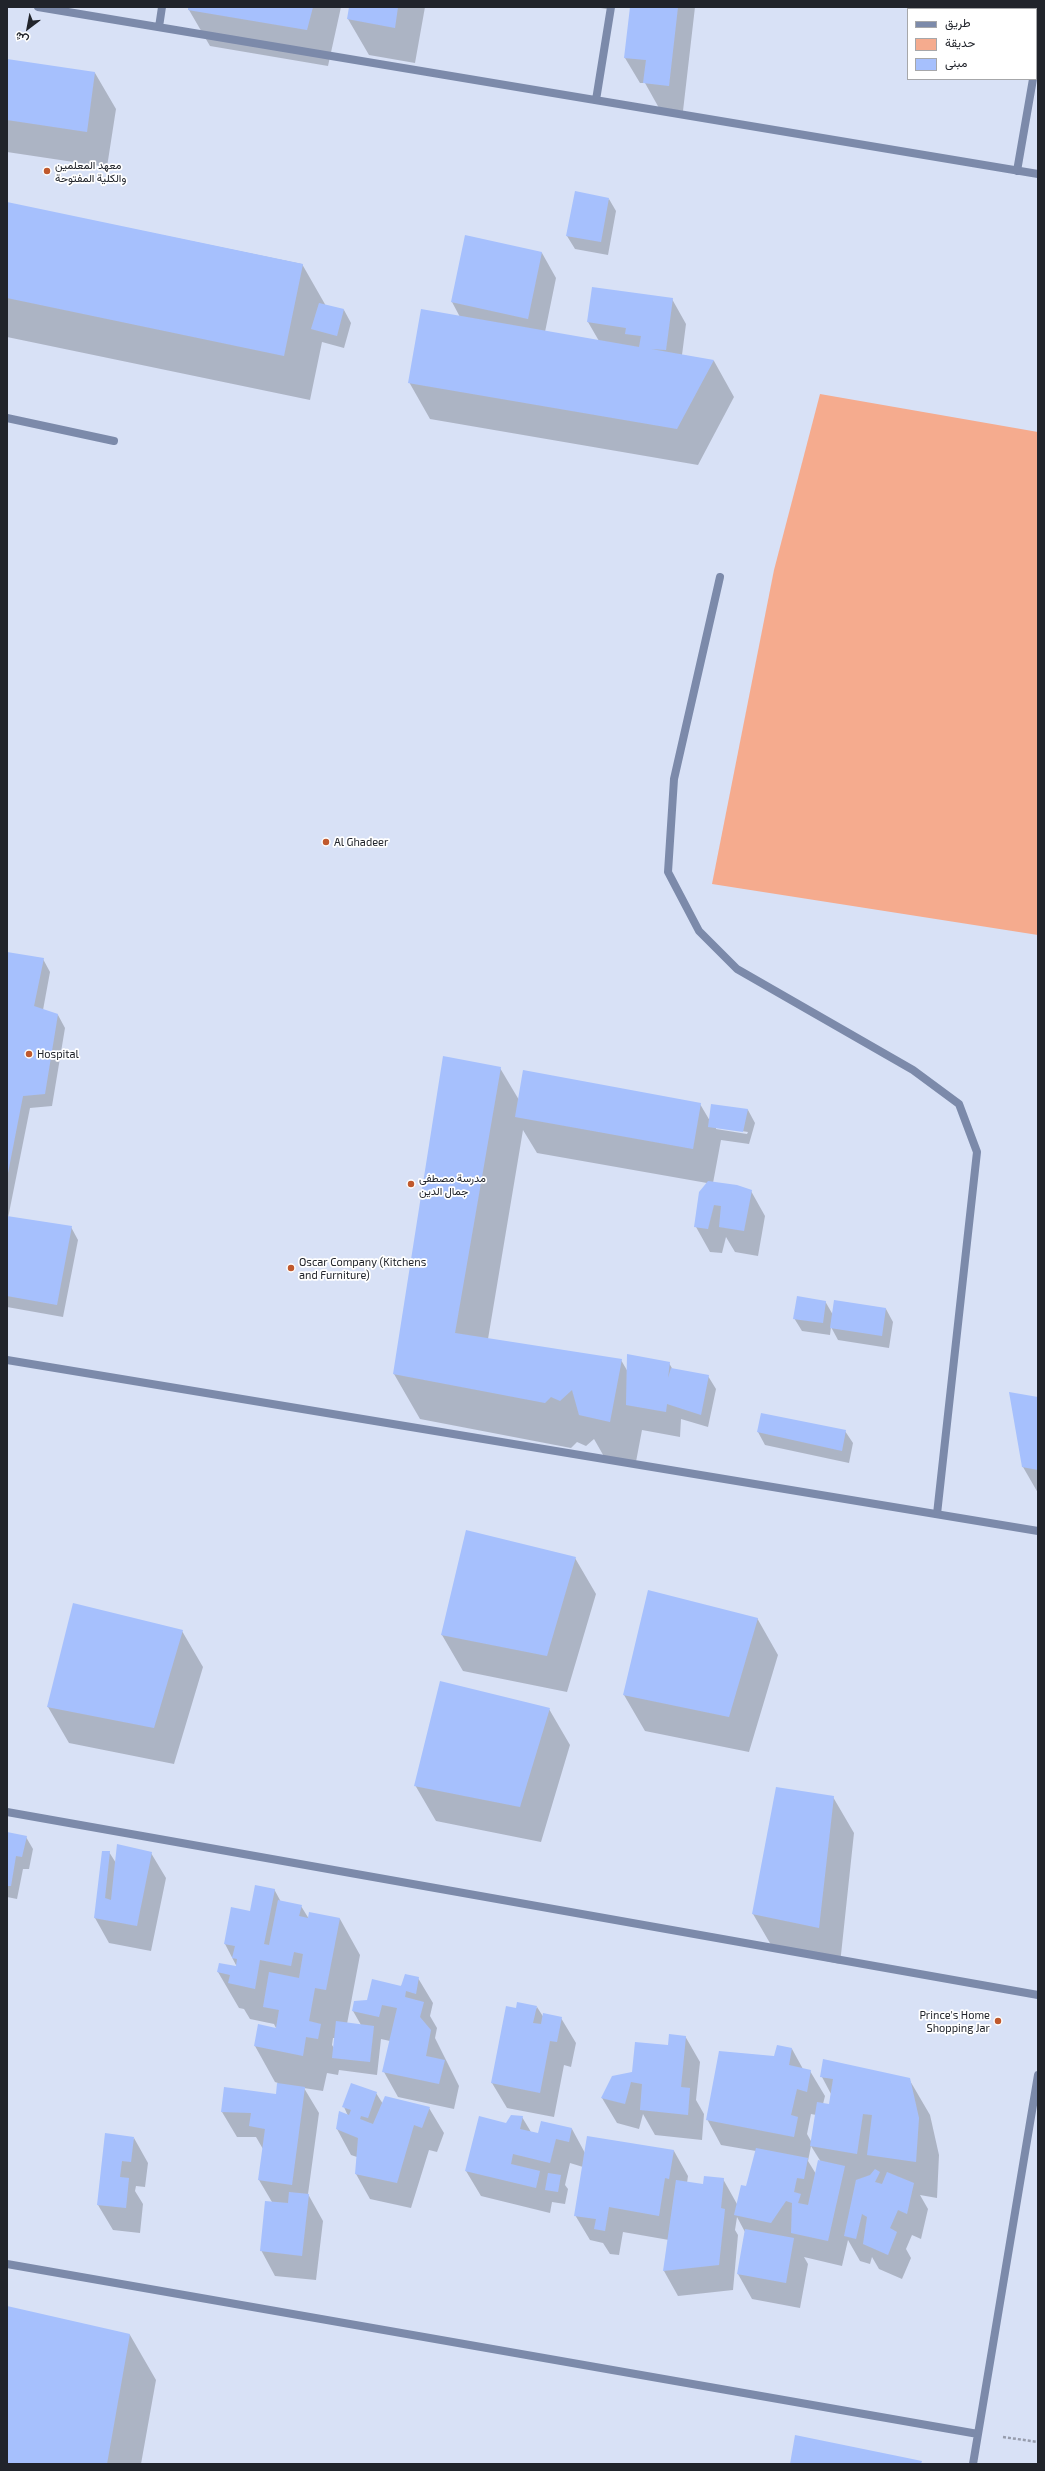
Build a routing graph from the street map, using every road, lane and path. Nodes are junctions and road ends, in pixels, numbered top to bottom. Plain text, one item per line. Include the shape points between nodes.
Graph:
1 (38, 7) edge
2 (162, 7) edge
3 (611, 7) edge
4 (159, 27) junction
5 (1033, 80) edge
6 (596, 100) junction
7 (1017, 171) junction
8 (1038, 174) edge
9 (7, 418) edge
10 (114, 441) dead end
11 (720, 577) dead end
12 (7, 1360) edge
13 (937, 1514) junction
14 (1038, 1531) edge
15 (7, 1812) edge
16 (1038, 1996) edge
17 (1038, 2075) edge
18 (7, 2264) edge
19 (978, 2434) junction
20 (1038, 2442) edge
21 (973, 2464) edge

1 - 4 street
2 - 4 street
3 - 6 street
4 - 6 street
5 - 7 street
6 - 7 street
7 - 8 street
9 - 10 street
11 - 13 street via 674,779 668,872 698,931 738,969 913,1070 959,1104 977,1152
12 - 13 street
13 - 14 street
15 - 16 street
17 - 19 street
18 - 19 street
19 - 20 path
19 - 21 street

